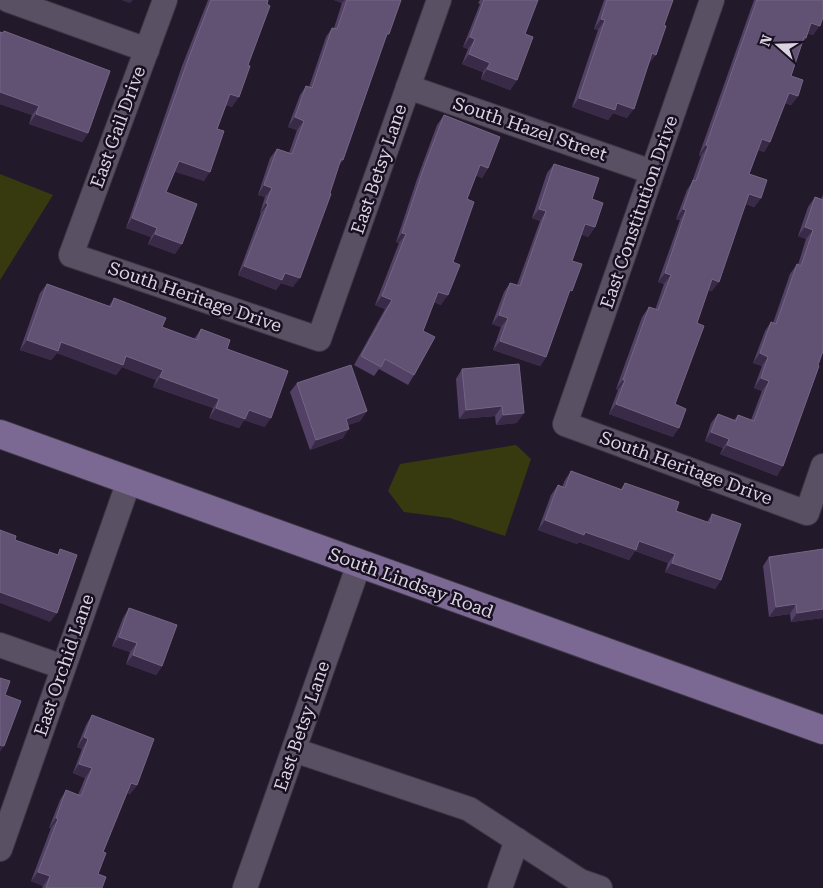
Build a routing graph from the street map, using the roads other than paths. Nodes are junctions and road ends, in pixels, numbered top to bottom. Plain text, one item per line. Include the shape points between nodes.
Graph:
1 (8, 0) edge
2 (165, 0) edge
3 (438, 0) edge
4 (712, 0) edge
5 (147, 50) junction
6 (408, 88) junction
7 (652, 172) junction
8 (71, 254) joint
9 (319, 339) joint
10 (565, 424) joint
11 (0, 434) edge
12 (823, 466) edge
13 (129, 481) junction
14 (359, 564) junction
15 (0, 645) edge
16 (63, 667) junction
17 (823, 730) edge
18 (294, 750) junction
19 (517, 840) junction
20 (0, 850) edge
21 (245, 888) edge
22 (500, 888) edge
23 (600, 888) edge

1 - 5 street
2 - 5 street, East Gail Drive
3 - 6 street, East Betsy Lane
4 - 7 street, East Constitution Drive
5 - 8 street, East Gail Drive
6 - 7 street, South Hazel Street
6 - 9 street, East Betsy Lane
7 - 10 street, East Constitution Drive
8 - 9 street, South Heritage Drive
10 - 12 street, South Heritage Drive via 806,512
11 - 13 main road, South Lindsay Road
13 - 14 main road, South Lindsay Road
13 - 16 street, East Orchid Lane
14 - 17 main road, South Lindsay Road
14 - 18 street, East Betsy Lane
15 - 16 street
16 - 20 street, East Orchid Lane
18 - 19 street via 469,809
18 - 21 street, East Betsy Lane
19 - 22 street
19 - 23 street via 580,881

